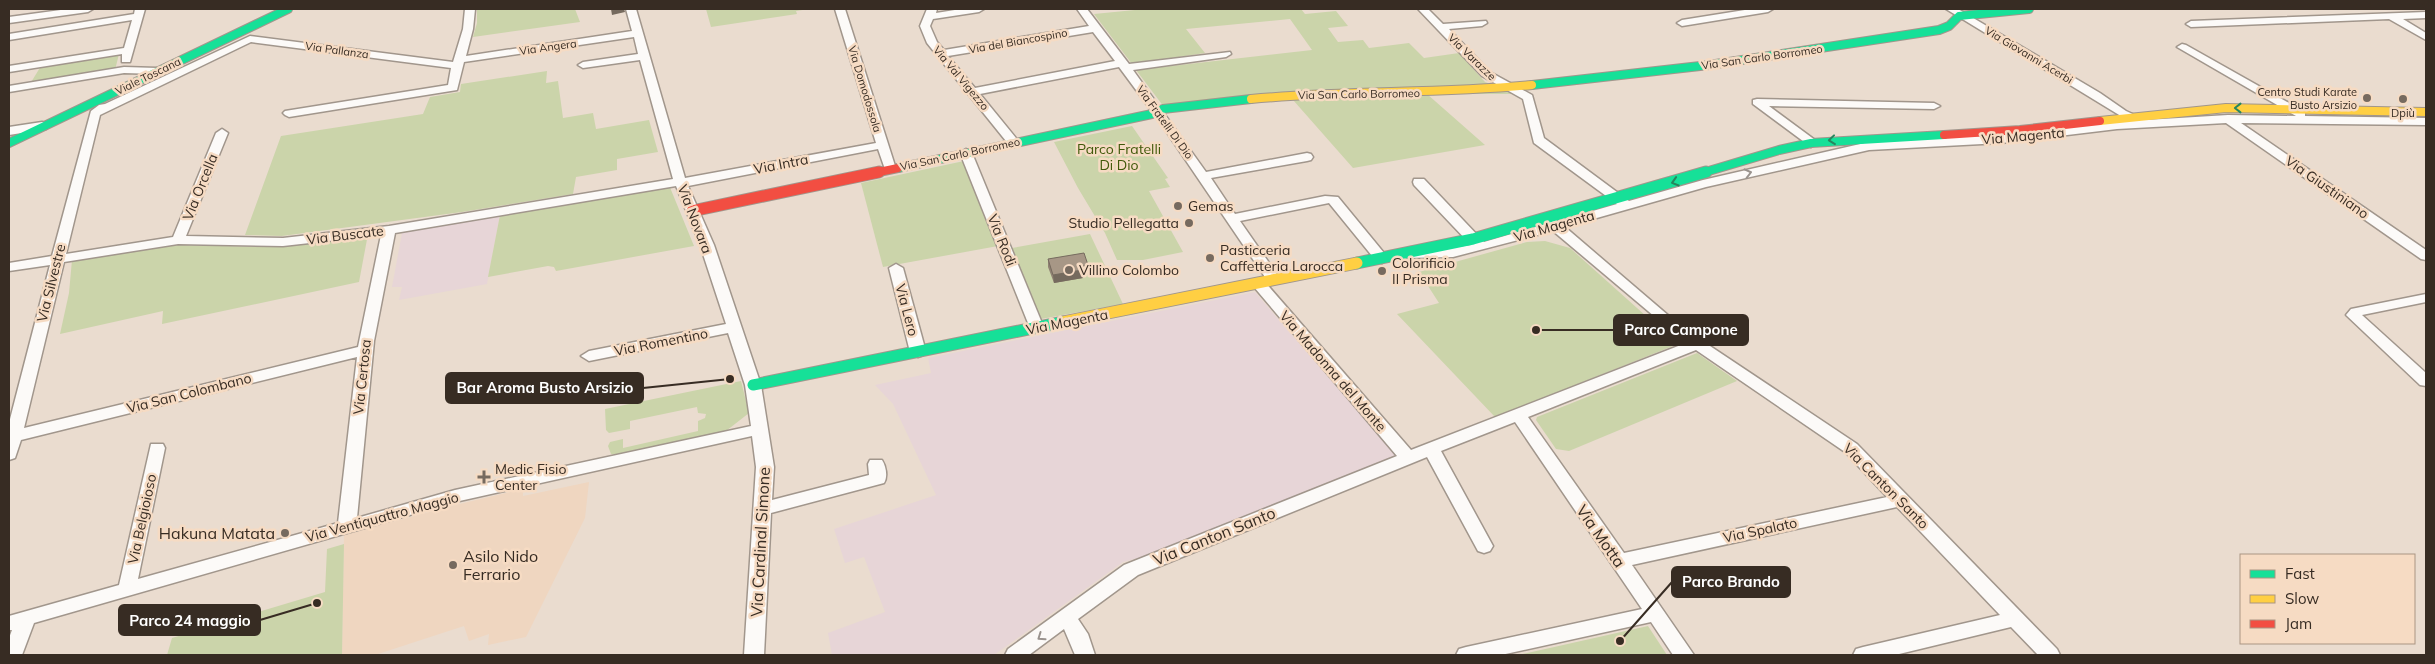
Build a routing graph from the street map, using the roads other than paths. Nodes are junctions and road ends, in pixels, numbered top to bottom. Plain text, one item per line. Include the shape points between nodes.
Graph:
1 (88, 9) edge
2 (288, 9) edge
3 (470, 9) edge
4 (631, 9) edge
5 (840, 9) edge
6 (979, 9) edge
7 (1082, 9) edge
8 (1423, 9) edge
9 (1768, 9) edge
10 (1951, 9) edge
11 (2029, 9) edge
12 (2377, 9) edge
13 (139, 12) edge
14 (929, 13) edge
15 (1962, 15) junction
16 (2426, 15) edge
17 (2391, 17) junction
18 (9, 20) edge
19 (1682, 22) dead end
20 (1482, 23) dead end
21 (2191, 24) dead end
22 (1441, 27) junction
23 (1096, 28) junction
24 (639, 33) junction
25 (9, 37) edge
26 (2426, 37) edge
27 (2182, 47) dead end
28 (129, 50) junction
29 (941, 54) junction
30 (1226, 54) dead end
31 (645, 56) junction
32 (457, 62) junction
33 (583, 66) dead end
34 (1124, 66) junction
35 (9, 69) edge
36 (124, 70) junction
37 (157, 72) junction
38 (135, 82) junction
39 (1510, 87) junction
40 (9, 89) edge
41 (974, 92) junction
42 (2096, 95) junction
43 (101, 98) junction
44 (1934, 106) dead end
45 (81, 108) junction
46 (2292, 109) junction
47 (1158, 112) junction
48 (2426, 112) edge
49 (95, 113) junction
50 (289, 113) dead end
51 (2131, 118) junction
52 (2228, 119) junction
53 (2307, 119) junction
54 (2426, 120) edge
55 (2151, 121) junction
56 (42, 126) junction
57 (9, 131) edge
58 (222, 133) dead end
59 (1873, 141) junction
60 (9, 143) edge
61 (1014, 143) junction
62 (1811, 143) junction
63 (882, 145) junction
64 (966, 153) junction
65 (1307, 157) dead end
66 (890, 169) junction
67 (1204, 176) junction
68 (680, 182) junction
69 (1419, 182) dead end
70 (1623, 202) junction
71 (692, 211) junction
72 (1233, 218) junction
73 (1552, 222) junction
74 (389, 230) junction
75 (178, 240) junction
76 (1477, 243) junction
77 (1403, 255) joint
78 (2426, 256) edge
79 (1382, 259) junction
80 (57, 260) junction
81 (9, 268) edge
82 (896, 268) dead end
83 (1274, 280) junction
84 (1259, 284) junction
85 (2426, 298) edge
86 (734, 328) junction
87 (1037, 328) junction
88 (1698, 344) junction
89 (365, 350) junction
90 (918, 352) junction
91 (589, 356) dead end
92 (2426, 381) edge
93 (753, 385) junction
94 (1519, 416) junction
95 (760, 429) junction
96 (10, 445) edge
97 (157, 448) dead end
98 (1431, 449) junction
99 (1408, 458) junction
100 (876, 464) dead end
101 (1900, 500) junction
102 (763, 509) junction
103 (348, 526) junction
104 (1484, 546) dead end
105 (1619, 561) junction
106 (127, 589) junction
107 (1655, 614) junction
108 (1068, 618) junction
109 (2015, 619) junction
110 (17, 620) edge
111 (12, 655) edge
112 (754, 655) edge
113 (1015, 655) edge
114 (1085, 655) edge
115 (1466, 655) edge
116 (1684, 655) edge
117 (1862, 655) edge
118 (2050, 655) edge

1 - 18 street
2 - 37 street, Viale Toscana
3 - 32 street via 470,27
4 - 24 street, Via Novara
5 - 63 street, Via Domodossola
6 - 14 street
7 - 23 street, Via Fratelli Di Dio
8 - 22 street, Via Varazze
9 - 19 street
10 - 15 street, Via Giovanni Acerbi
11 - 15 street, Via San Carlo Borromeo
12 - 17 street
13 - 25 street
13 - 28 street
14 - 29 street, Via Val Vigezzo via 926,32
15 - 39 street, Via San Carlo Borromeo via 1948,27 1935,31 1709,65
15 - 42 street, Via Giovanni Acerbi
16 - 17 street
17 - 21 street
17 - 26 street
20 - 22 street, Via Varazze
22 - 39 street, Via Varazze via 1486,74
23 - 29 street, Via del Biancospino
23 - 34 street, Via Fratelli Di Dio
24 - 31 street, Via Novara
24 - 32 street, Via Angera
27 - 46 street
28 - 35 street
28 - 36 street
29 - 41 street, Via Val Vigezzo
30 - 34 street, Via Fratelli Di Dio
31 - 33 street
31 - 68 street, Via Novara
32 - 49 street, Via Pallanza via 443,65 250,39
32 - 50 street via 453,88
34 - 41 street
34 - 47 street, Via Fratelli Di Dio
36 - 37 street
36 - 38 street via 120,76
36 - 40 street
37 - 38 street, Viale Toscana
38 - 43 street, Viale Toscana
39 - 47 street, Via San Carlo Borromeo via 1434,93 1278,96
39 - 70 street, Via Varazze via 1529,99 1538,140
41 - 61 street, Via Val Vigezzo
42 - 51 street
42 - 55 street
43 - 45 street, Viale Toscana
43 - 49 street, Via Silvestre via 106,103
44 - 62 street via 1757,102
45 - 49 street
45 - 56 street, Viale Toscana
46 - 48 street, Via Magenta
46 - 53 street
46 -> 55 street, Via Magenta via 2226,108
47 - 61 street, Via San Carlo Borromeo
47 - 67 street, Via Fratelli Di Dio
49 - 80 street, Via Silvestre
51 - 55 street
51 - 59 street, Via Magenta
52 - 53 street, Via Magenta
52 - 55 street, Via Magenta
52 - 78 street, Via Giustiniano
53 - 54 street, Via Magenta
55 - 59 street, Via Magenta via 2019,138
56 - 57 street
56 - 60 street, Viale Toscana
58 - 75 street, Via Orcella
59 -> 62 street, Via Magenta
70 -> 59 street, Via Magenta
61 - 64 street, Via San Carlo Borromeo
62 -> 70 street, Via Magenta via 1780,150
63 - 66 street, Via Domodossola
63 - 68 street, Via Intra
64 - 66 street, Via San Carlo Borromeo
64 - 87 street, Via Rodi
65 - 67 street
66 - 71 street, Via San Carlo Borromeo
67 - 72 street, Via Fratelli Di Dio
68 - 71 street, Via Novara
68 - 74 street, Via Buscate
69 - 76 street
70 - 73 street, Via Magenta
71 - 86 street, Via Novara
72 - 79 street via 1329,200
72 - 83 street, Via Fratelli Di Dio
73 - 76 street, Via Magenta
73 - 88 street, Via Canton Santo via 1662,318
74 - 75 street, Via Buscate via 283,242
74 - 89 street, Via Certosa
75 - 80 street, Via Buscate
76 - 77 street, Via Magenta via 1454,252
77 - 79 street, Via Magenta
79 - 83 street, Via Magenta
80 - 81 street, Via Buscate
80 - 96 street, Via Silvestre
82 - 90 street, Via Lero
83 - 84 street, Via Magenta
84 - 87 street, Via Magenta
84 - 99 street, Via Madonna del Monte
85 - 92 street via 2353,315
86 - 91 street, Via Romentino
86 - 93 street, Via Novara
87 - 90 street, Via Magenta
88 - 94 street, Via Canton Santo
88 - 101 street, Via Canton Santo via 1843,442
89 - 96 street, Via San Colombano
89 - 103 street, Via Certosa
90 - 93 street, Via Magenta
93 - 95 street, Via Novara
94 - 98 street, Via Canton Santo
94 - 105 street, Via Motta
95 - 102 street, Via Cardinal Simone via 765,467
95 - 103 street, Via Ventiquattro Maggio via 456,496
97 - 106 street, Via Belgioioso
98 - 99 street, Via Canton Santo
98 - 104 street
99 - 108 street, Via Canton Santo via 1131,570
100 - 102 street via 878,479
101 - 105 street, Via Spalato
101 - 109 street, Via Canton Santo
102 - 112 street, Via Cardinal Simone
103 - 106 street, Via Ventiquattro Maggio
105 - 107 street, Via Motta
106 - 110 street, Via Ventiquattro Maggio
107 - 115 street
107 - 116 street, Via Motta
108 -> 113 street, Via Canton Santo
108 - 114 street
109 - 117 street
109 - 118 street, Via Canton Santo
110 - 111 street

